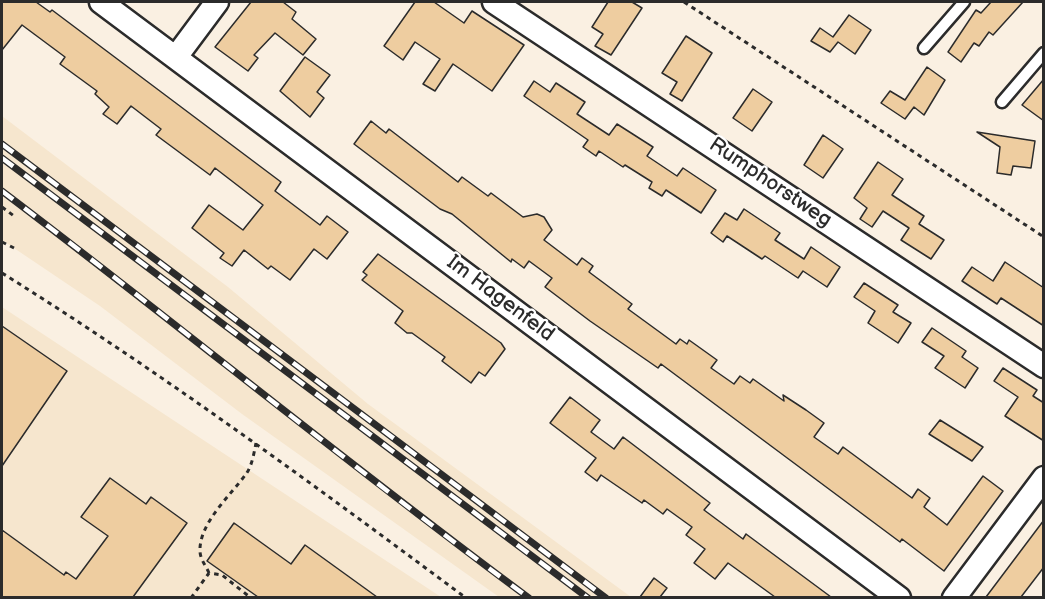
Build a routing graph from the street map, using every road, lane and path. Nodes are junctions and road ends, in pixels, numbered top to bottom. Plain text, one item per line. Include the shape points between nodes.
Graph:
1 (101, 2) edge
2 (217, 2) edge
3 (494, 2) edge
4 (684, 2) edge
5 (964, 2) edge
6 (924, 48) dead end
7 (1044, 53) edge
8 (176, 57) junction
9 (1002, 102) dead end
10 (2, 207) edge
11 (14, 216) dead end
12 (1044, 237) edge
13 (2, 242) edge
14 (14, 248) dead end
15 (2, 273) edge
16 (1044, 366) edge
17 (256, 443) junction
18 (1041, 485) edge
19 (209, 573) junction
20 (191, 597) edge
21 (251, 597) edge
22 (466, 597) edge
23 (899, 597) edge
24 (954, 597) edge

1 - 8 street, Im Hagenfeld
2 - 8 street
3 - 16 street, Rumphorstweg
4 - 12 path
5 - 6 lane
7 - 9 lane
8 - 23 street, Im Hagenfeld
10 - 11 path
13 - 14 path
15 - 17 path
17 - 19 path via 247,473 203,536 201,558
17 - 22 path
18 - 24 street
19 - 20 path
19 - 21 path via 222,575

